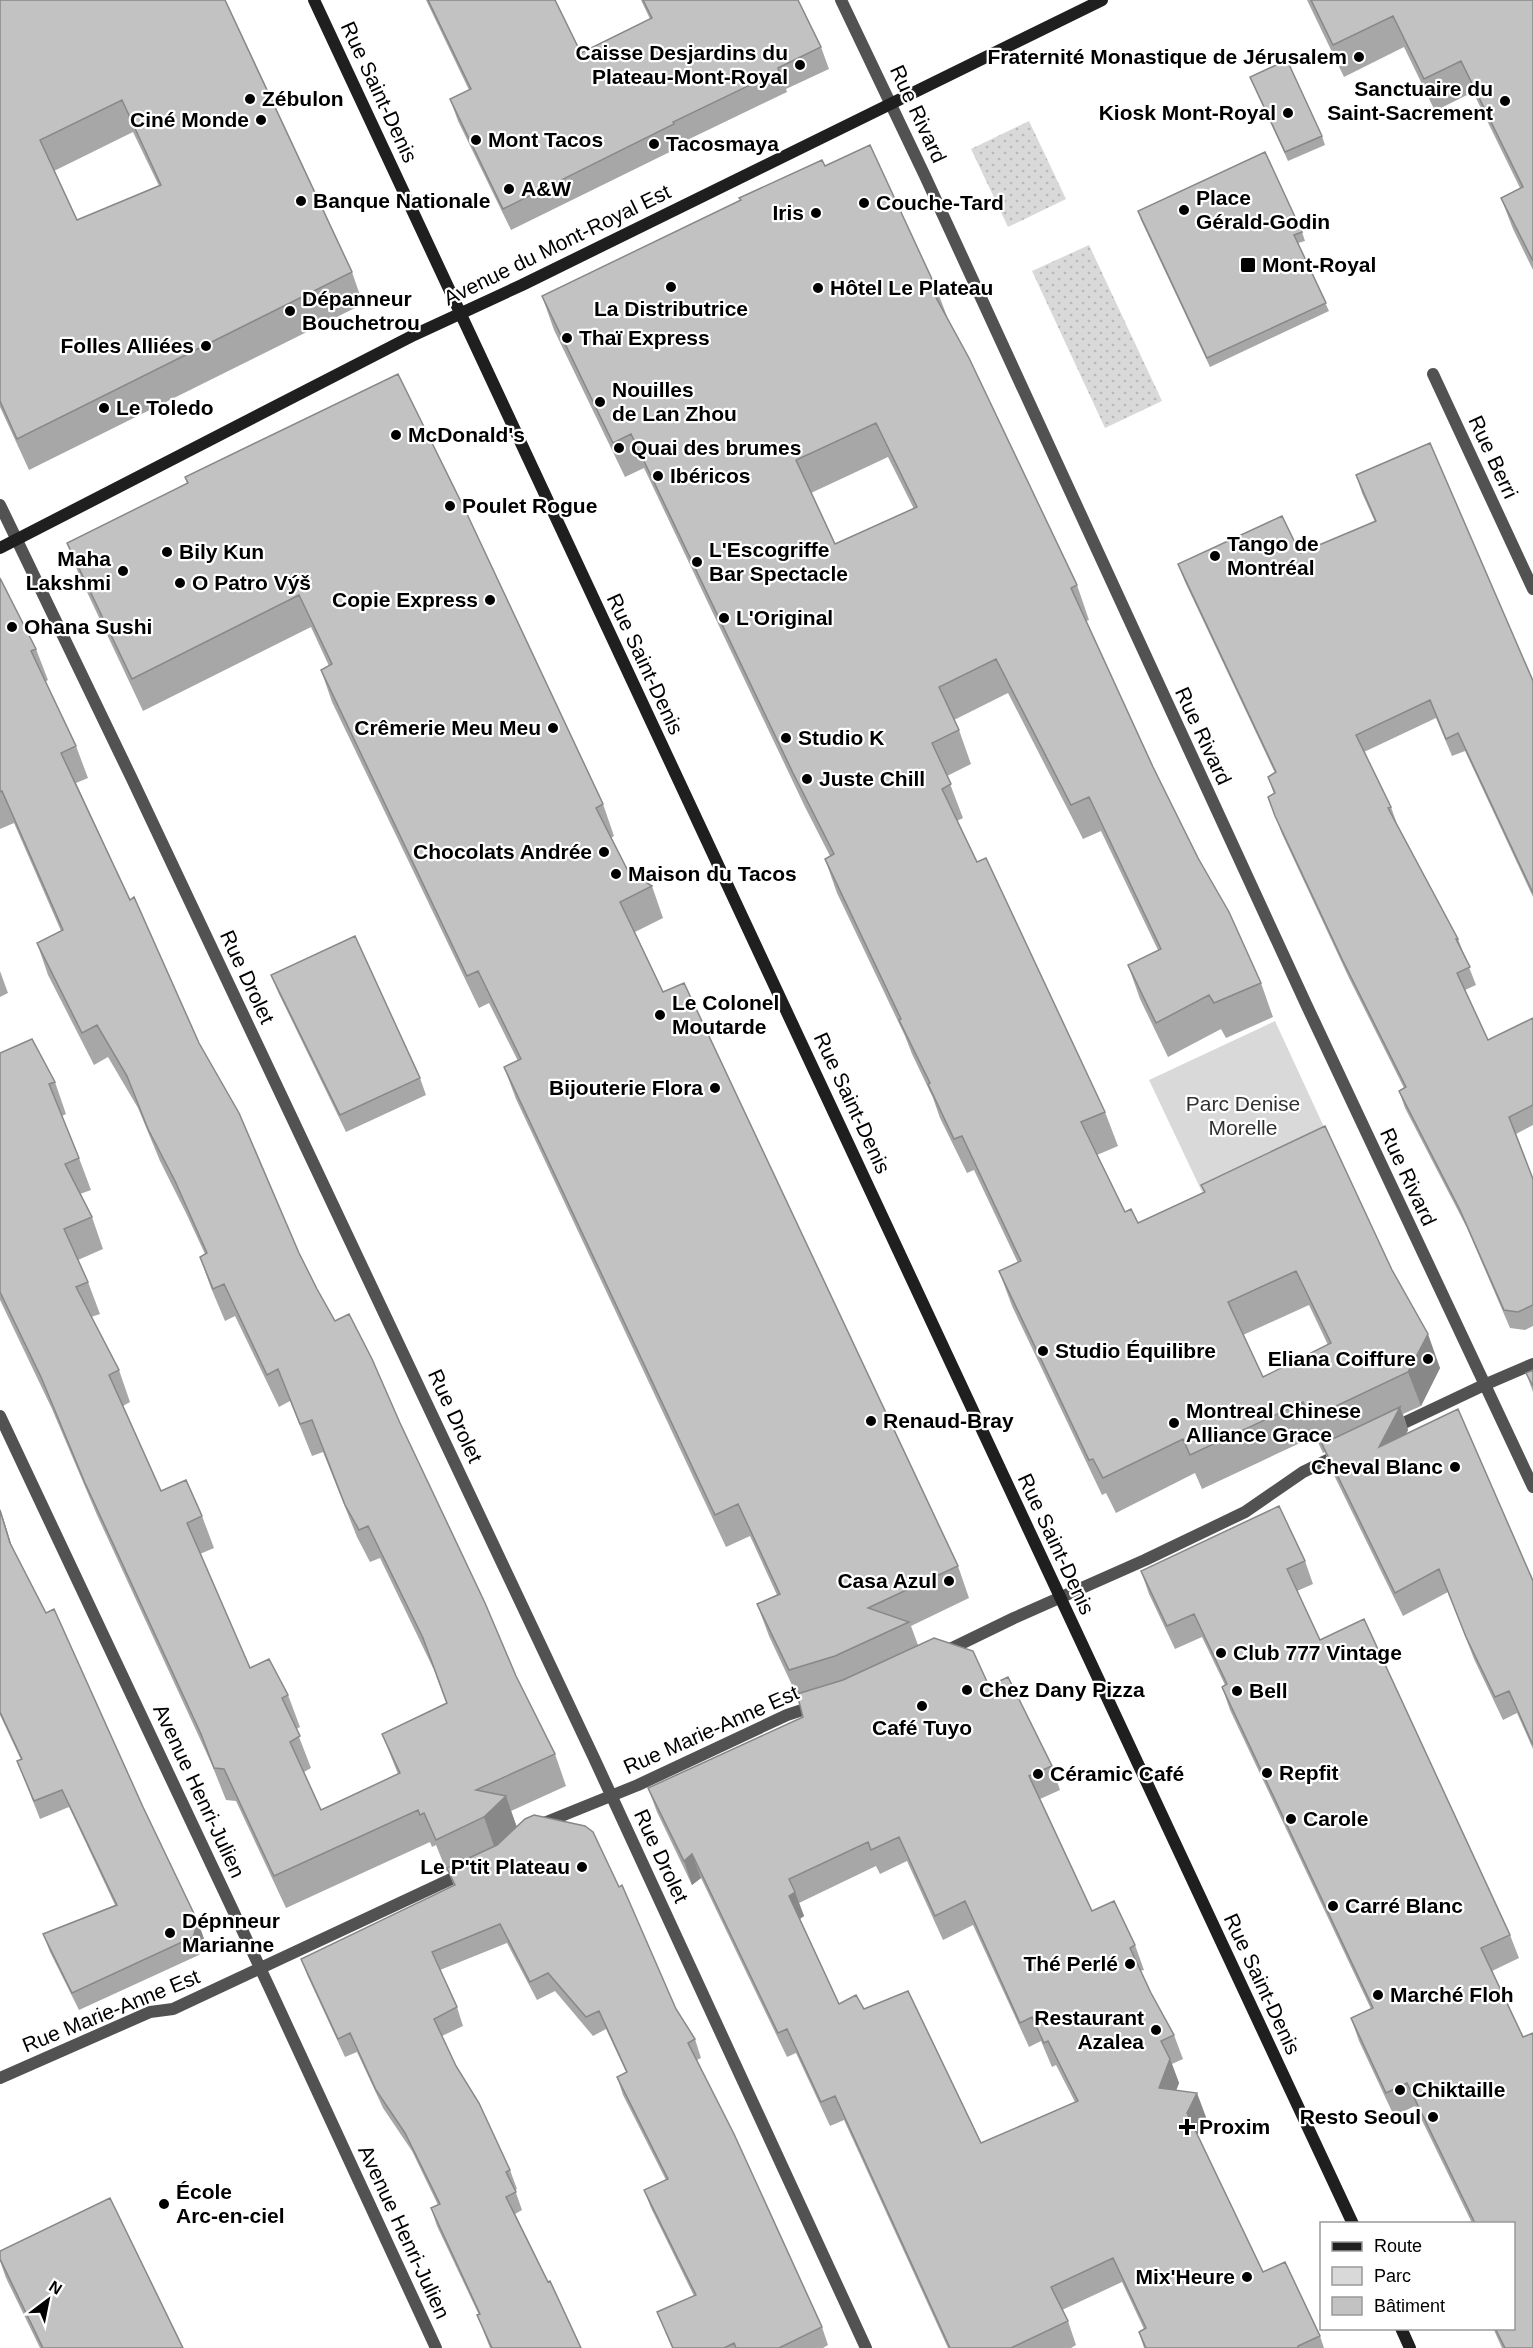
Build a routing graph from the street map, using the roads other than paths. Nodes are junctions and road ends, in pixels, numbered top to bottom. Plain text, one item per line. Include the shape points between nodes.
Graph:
1 (314, 0) edge
2 (841, 0) edge
3 (1102, 0) edge
4 (891, 104) junction
5 (460, 315) junction
6 (1433, 374) dead end
7 (0, 505) edge
8 (17, 539) junction
9 (0, 548) edge
10 (1533, 590) edge
11 (1533, 1364) edge
12 (1484, 1385) junction
13 (0, 1416) edge
14 (1375, 1437) edge
15 (1354, 1447) edge
16 (1533, 1487) edge
17 (1060, 1598) junction
18 (931, 1659) edge
19 (830, 1702) edge
20 (611, 1795) junction
21 (527, 1830) edge
22 (479, 1866) edge
23 (260, 1968) junction
24 (0, 2078) edge
25 (1353, 2222) edge
26 (1402, 2330) edge
27 (436, 2348) edge
28 (866, 2348) edge
29 (1410, 2348) edge

1 - 5 main road, Rue Saint-Denis
2 - 4 street, Rue Rivard
3 - 4 main road, Avenue du Mont-Royal Est
4 - 5 main road, Avenue du Mont-Royal Est
4 - 12 street, Rue Rivard
5 - 8 main road, Avenue du Mont-Royal Est
5 - 17 main road, Rue Saint-Denis
6 - 10 street, Rue Berri
7 - 8 street, Rue Drolet
8 - 9 main road, Avenue du Mont-Royal Est
8 - 20 street, Rue Drolet
11 - 12 street
12 - 14 street
12 - 16 street, Rue Rivard
13 - 23 street, Avenue Henri-Julien
15 - 17 street via 1303,1472 1245,1512
17 - 18 street
17 - 25 main road, Rue Saint-Denis
19 - 20 street, Rue Marie-Anne Est via 787,1715
20 - 21 street, Rue Marie-Anne Est
20 - 28 street, Rue Drolet
22 - 23 street, Rue Marie-Anne Est
23 - 24 street, Rue Marie-Anne Est via 173,2009 150,2012
23 - 27 street, Avenue Henri-Julien
26 - 29 main road

